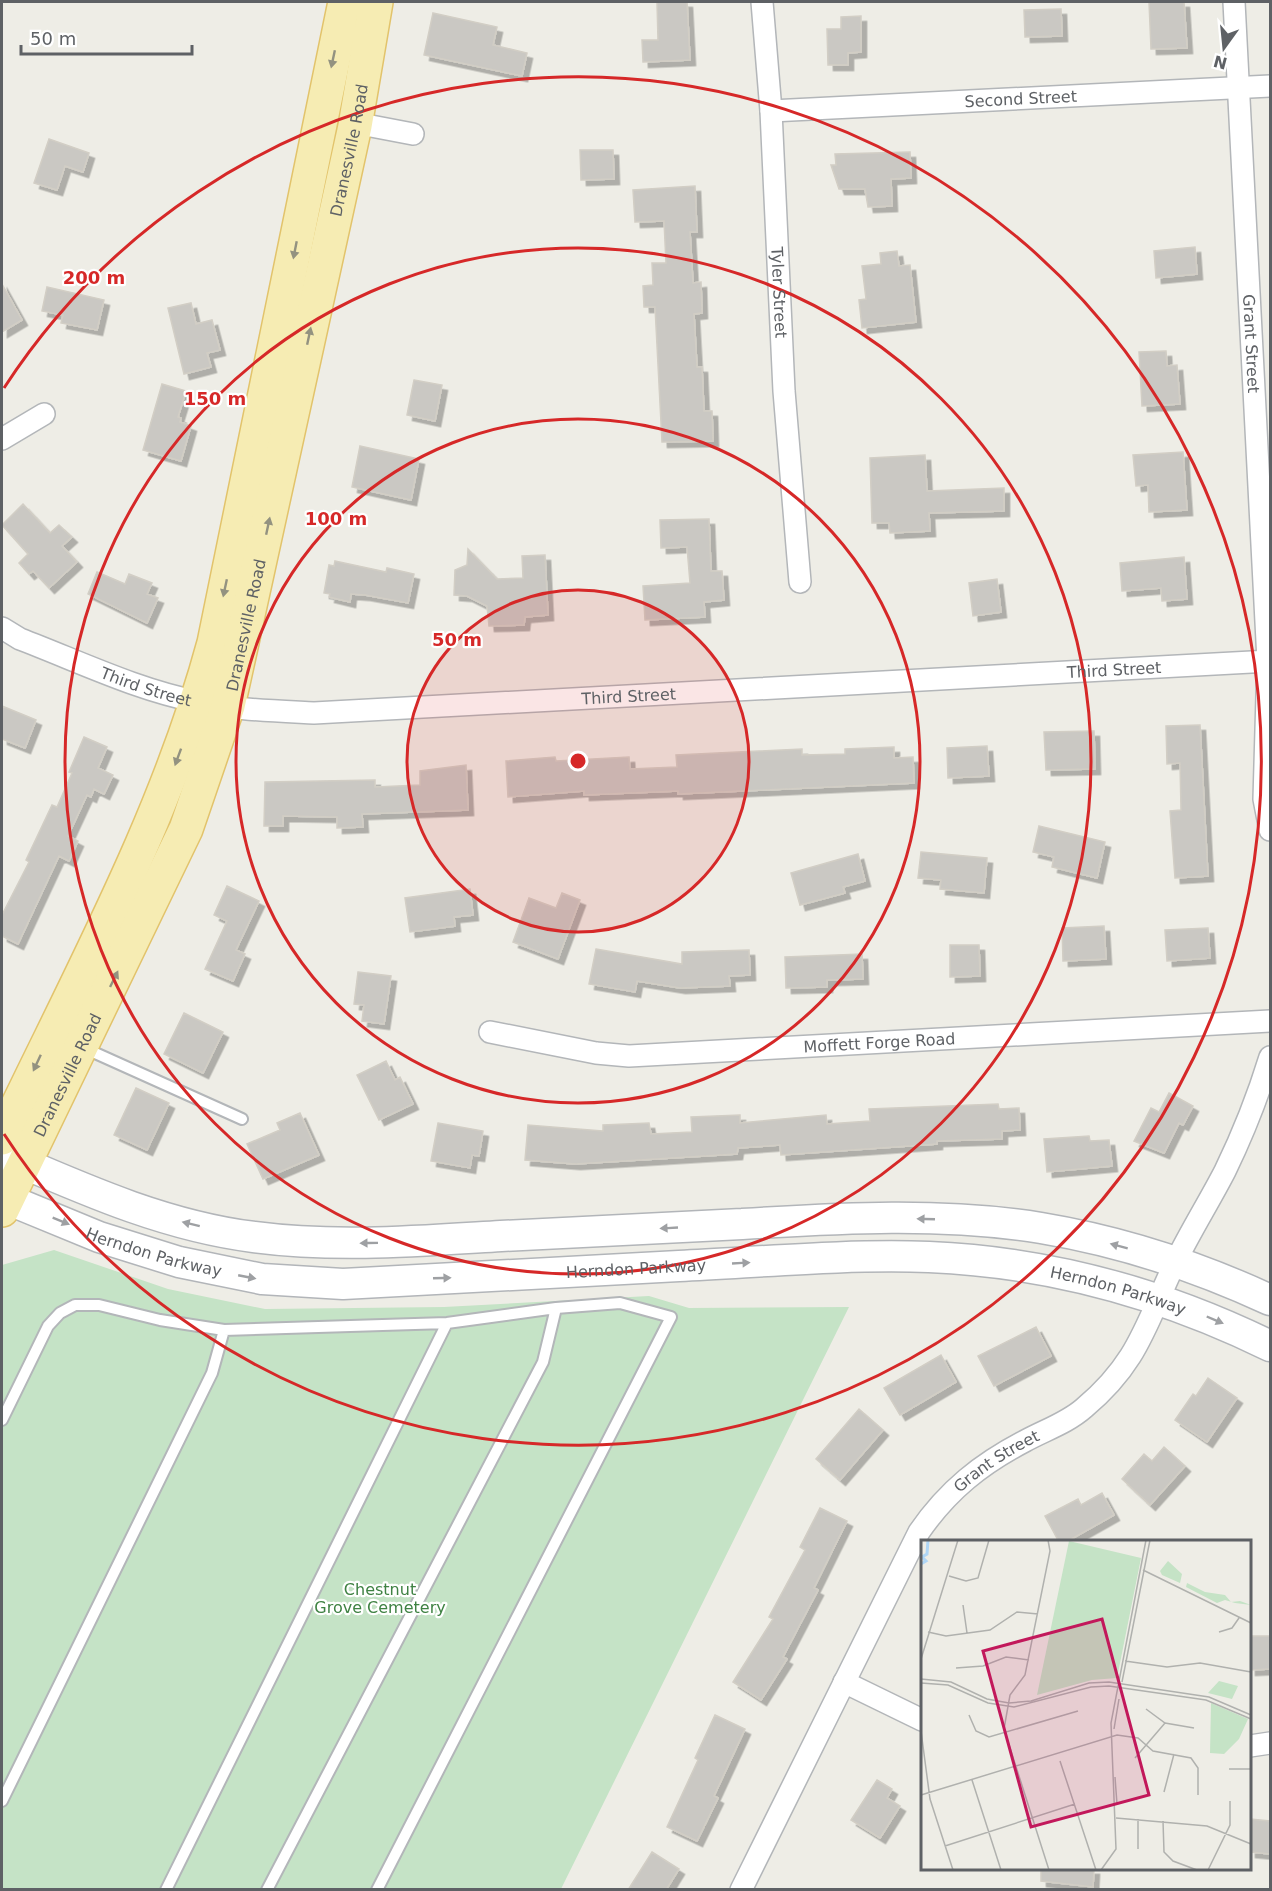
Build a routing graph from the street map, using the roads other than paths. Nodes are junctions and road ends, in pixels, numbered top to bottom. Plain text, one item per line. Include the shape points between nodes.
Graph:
1 (345, 2) edge
2 (376, 2) edge
3 (762, 2) edge
4 (1234, 2) edge
5 (1270, 86) edge
6 (1239, 87) junction
7 (771, 111) junction
8 (355, 126) junction
9 (413, 134) dead end
10 (44, 414) dead end
11 (2, 439) edge
12 (800, 582) dead end
13 (2, 628) edge
14 (1269, 661) edge
15 (1269, 684) edge
16 (213, 704) junction
17 (1270, 830) edge
18 (1270, 1021) edge
19 (490, 1032) dead end
20 (66, 1040) junction
21 (1270, 1057) edge
22 (242, 1119) dead end
23 (2, 1138) edge
24 (13, 1159) edge
25 (3, 1202) edge
26 (1175, 1263) junction
27 (1161, 1298) junction
28 (1270, 1300) edge
29 (556, 1308) junction
30 (447, 1323) junction
31 (224, 1330) junction
32 (1270, 1346) edge
33 (2, 1420) edge
34 (844, 1682) junction
35 (921, 1720) edge
36 (1270, 1743) edge
37 (1251, 1746) edge
38 (2, 1801) edge
39 (166, 1890) edge
40 (267, 1890) edge
41 (377, 1890) edge
42 (741, 1890) edge

1 -> 16 main road, Dranesville Road via 221,609
2 - 8 main road, Dranesville Road
3 - 7 street, Tyler Street
4 - 6 street, Grant Street
5 - 6 street, Second Street
6 - 7 street, Second Street
6 - 14 street, Grant Street
7 - 12 street, Tyler Street via 784,391
8 - 9 street
16 -> 8 main road, Dranesville Road
10 - 11 street
13 - 16 street, Third Street via 20,639 156,691
14 - 15 street, Grant Street
14 - 16 street, Third Street via 314,712
15 - 17 street, Grant Street via 1264,799
16 - 20 main road, Dranesville Road via 158,811
18 - 19 street, Moffett Forge Road via 629,1056
20 - 22 lane
20 -> 23 main road, Dranesville Road
20 - 24 main road, Dranesville Road
21 - 26 street, Grant Street via 1260,1091 1225,1170
24 - 25 main road, Dranesville Road
26 -> 24 main road, Herndon Parkway via 1042,1228 915,1218 393,1242 295,1242 251,1237 148,1214
25 -> 27 main road, Herndon Parkway via 138,1251 262,1280 343,1284 927,1257 1040,1269
26 - 27 street, Grant Street
26 - 28 main road, Herndon Parkway via 1226,1279
27 -> 32 main road, Herndon Parkway
27 - 34 street, Grant Street via 1142,1339 1105,1390 1053,1429 985,1463 936,1508
29 - 30 lane
29 - 40 lane via 543,1362
29 - 41 lane via 620,1303 671,1317
30 - 31 lane
30 - 39 lane
31 - 33 lane via 99,1305 75,1305 48,1326
31 - 38 lane via 212,1373
34 - 35 street
34 - 42 street, Grant Street
36 - 37 street

